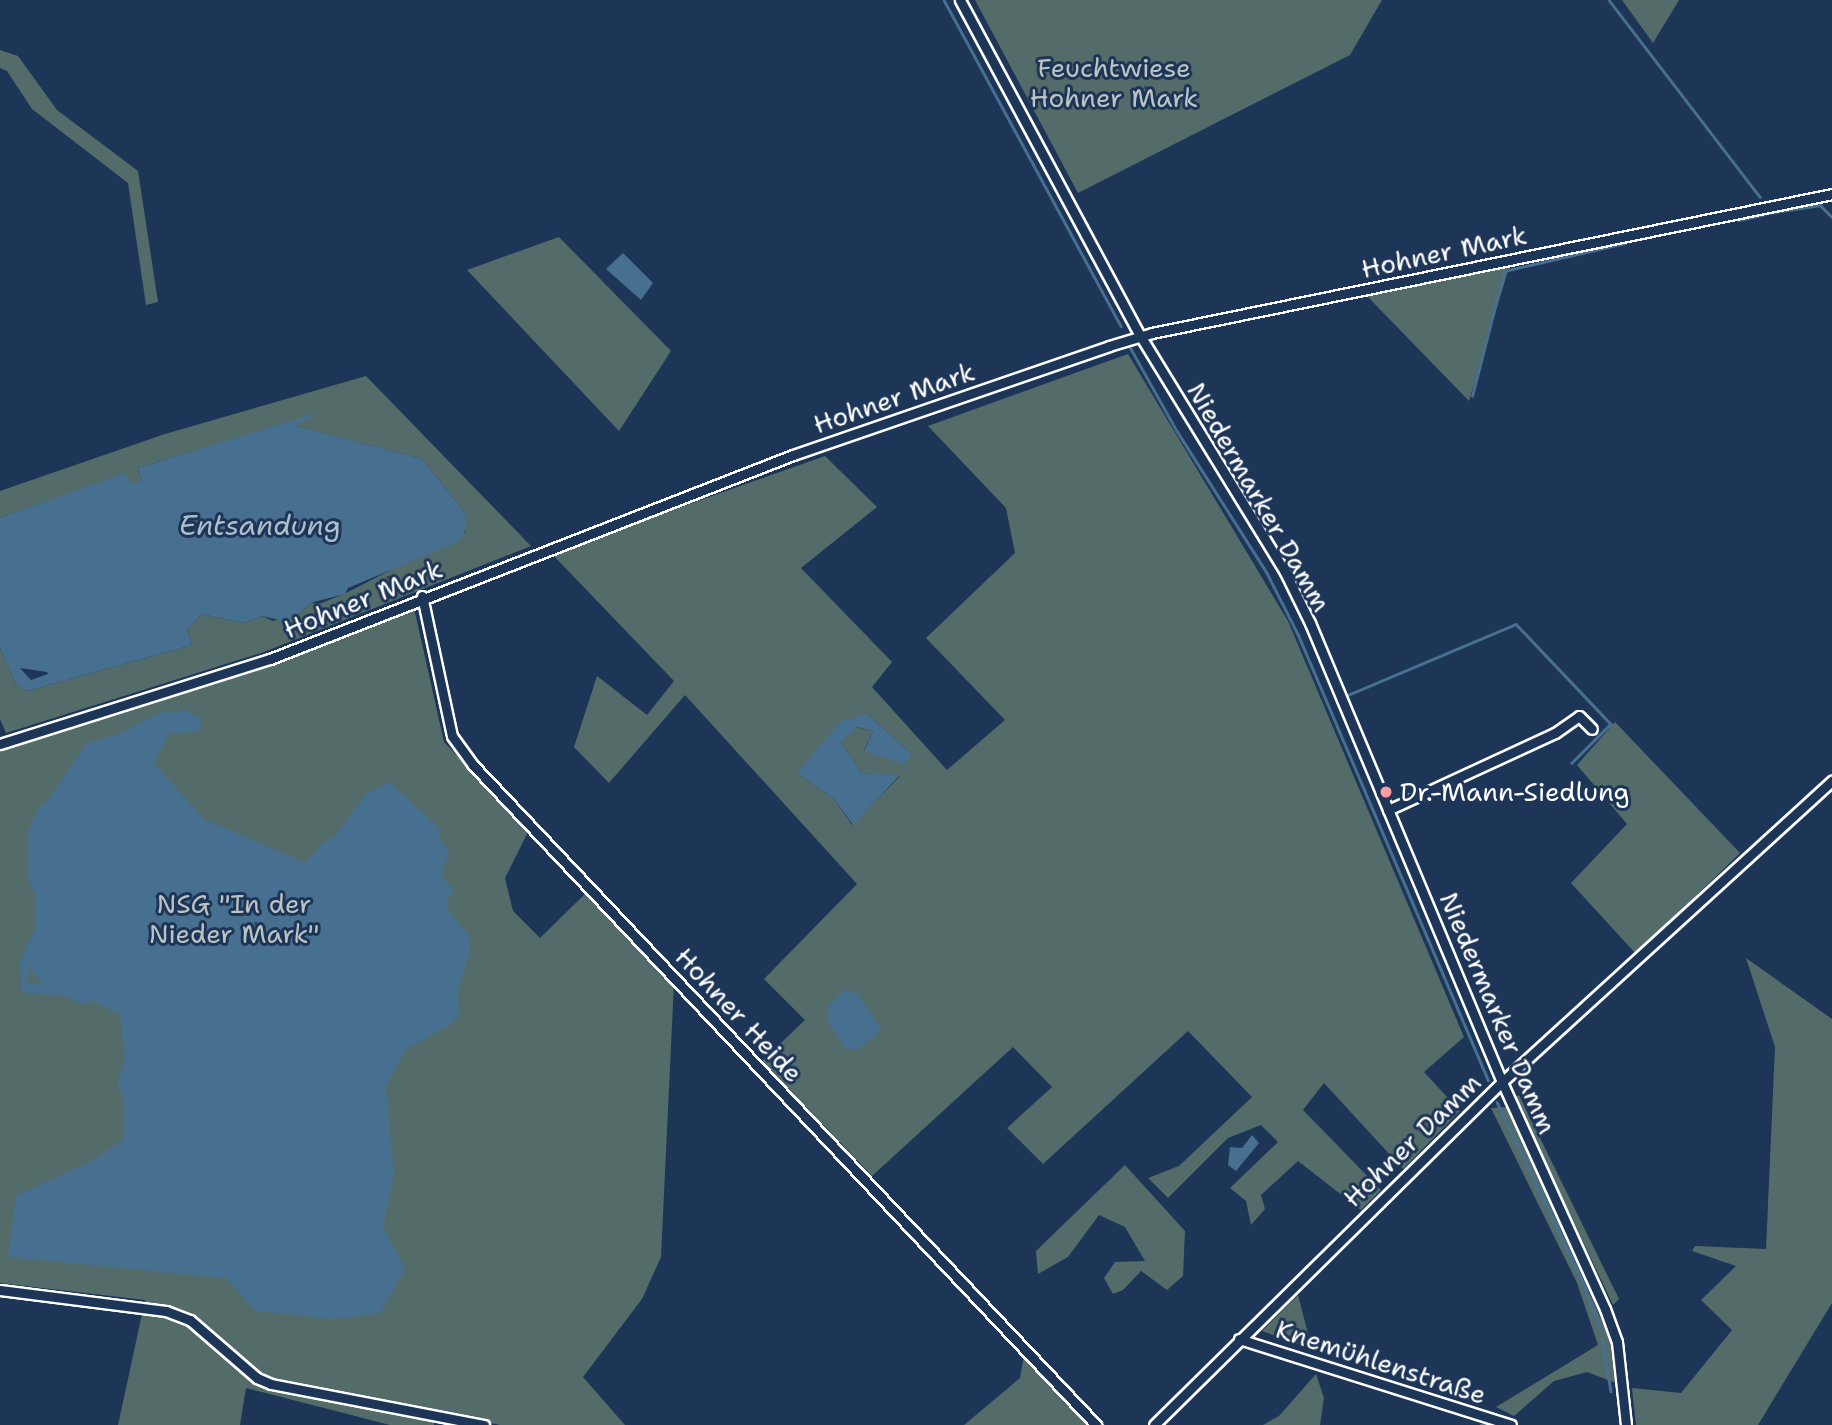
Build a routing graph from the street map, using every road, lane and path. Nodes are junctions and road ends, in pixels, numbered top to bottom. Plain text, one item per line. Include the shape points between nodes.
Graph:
1 (960, 0) edge
2 (1832, 194) edge
3 (1141, 337) junction
4 (422, 596) junction
5 (1592, 729) dead end
6 (0, 744) edge
7 (1832, 781) edge
8 (1388, 810) junction
9 (1502, 1083) junction
10 (0, 1290) edge
11 (1239, 1339) junction
12 (484, 1425) edge
13 (1096, 1425) edge
14 (1154, 1425) edge
15 (1511, 1425) edge
16 (1626, 1425) edge

1 - 3 street, Niedermarker Damm
2 - 3 street, Hohner Mark
3 - 4 street, Hohner Mark via 793,455
3 - 8 street, Niedermarker Damm via 1285,572
4 - 6 street, Hohner Mark via 270,659
4 - 13 street, Hohner Heide via 452,736 473,765
5 - 8 street via 1578,716 1555,733
7 - 9 street, Hohner Damm
8 - 9 street, Niedermarker Damm
9 - 11 street, Hohner Damm
9 - 16 street, Niedermarker Damm via 1617,1342
10 - 12 street via 166,1311 190,1320 257,1378 271,1384
11 - 14 street, Hohner Damm
11 - 15 street, Knemühlenstraße

